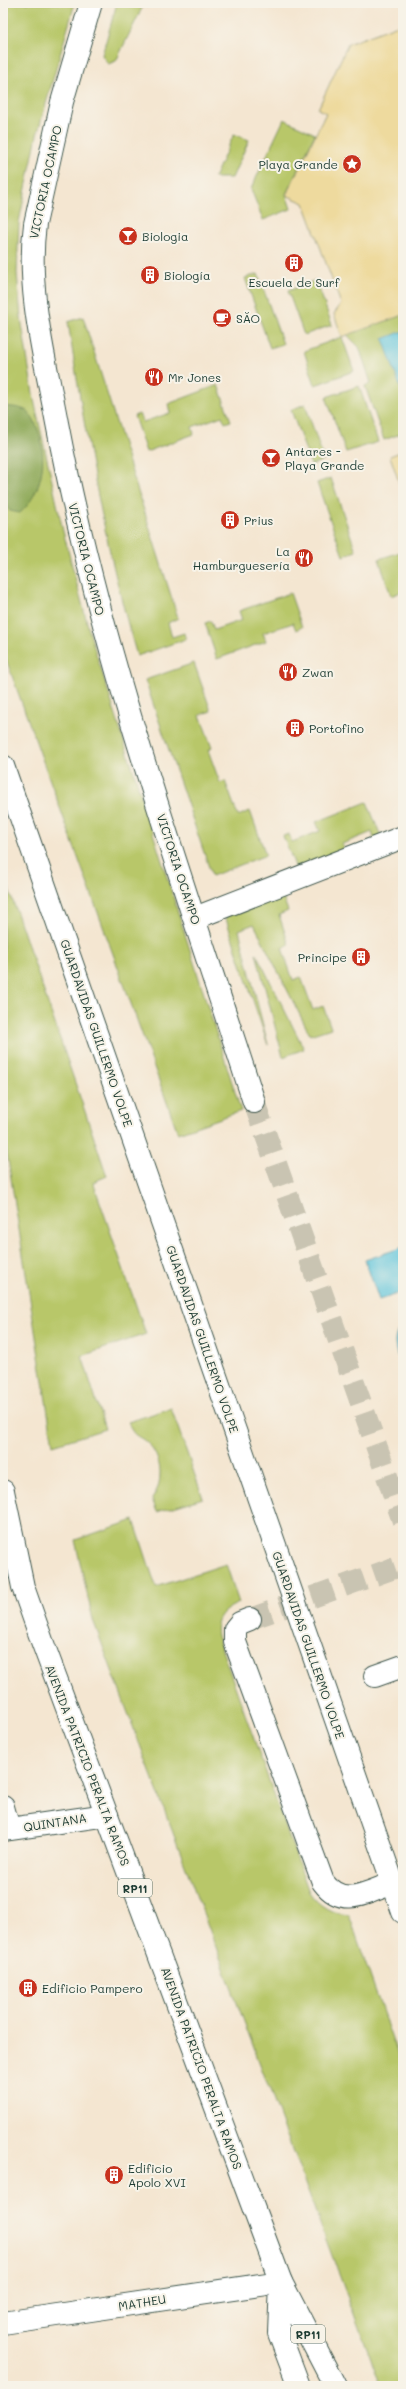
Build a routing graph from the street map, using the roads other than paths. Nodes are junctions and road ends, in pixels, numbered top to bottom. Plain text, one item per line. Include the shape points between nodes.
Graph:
1 (91, 3) edge
2 (3, 766) edge
3 (403, 837) edge
4 (195, 918) junction
5 (254, 1102) tunnel mouth
6 (3, 1496) edge
7 (7, 1536) edge
8 (250, 1619) tunnel mouth
9 (403, 1666) edge
10 (375, 1676) dead end
11 (3, 1807) edge
12 (107, 1815) junction
13 (6, 1830) edge
14 (393, 1883) junction
15 (403, 1912) edge
16 (281, 2282) junction
17 (3, 2323) edge
18 (299, 2386) edge
19 (335, 2386) edge

1 - 4 main road, VICTORIA OCAMPO via 62,102 35,224 32,243 34,295 65,464 101,618
2 - 14 main road, GUARDAVIDAS GUILLERMO VOLPE
3 - 4 main road
4 - 5 main road, VICTORIA OCAMPO
6 - 7 main road, AVENIDA PATRICIO PERALTA RAMOS / RP11
7 - 12 main road, AVENIDA PATRICIO PERALTA RAMOS / RP11 via 42,1641
8 - 14 main road via 235,1629 235,1642 323,1882 334,1894 346,1898
9 - 10 main road
11 - 13 main road
12 - 13 main road, QUINTANA
12 - 16 main road, AVENIDA PATRICIO PERALTA RAMOS / RP11
14 - 15 main road, GUARDAVIDAS GUILLERMO VOLPE
16 - 17 main road, MATHEU
16 - 18 main road, AVENIDA PATRICIO PERALTA RAMOS / RP11 via 279,2333
16 - 19 main road, AVENIDA PATRICIO PERALTA RAMOS / RP11

